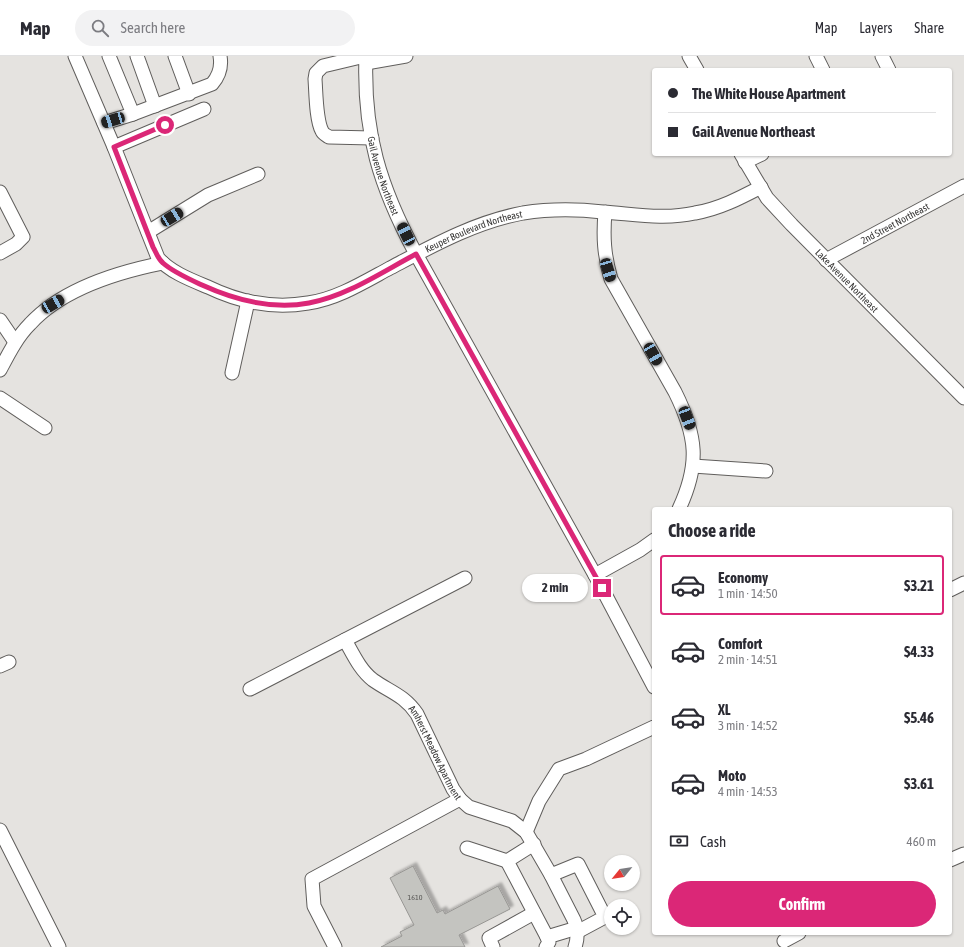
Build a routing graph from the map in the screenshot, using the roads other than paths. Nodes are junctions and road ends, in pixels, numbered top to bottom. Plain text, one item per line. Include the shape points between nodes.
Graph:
1 (75, 56) edge
2 (109, 56) edge
3 (137, 56) edge
4 (176, 56) edge
5 (220, 56) edge
6 (406, 56) edge
7 (689, 56) edge
8 (816, 56) edge
9 (882, 56) edge
10 (366, 58) edge
11 (696, 68) edge
12 (822, 68) edge
13 (888, 68) edge
14 (189, 94) junction
15 (155, 106) junction
16 (204, 109) dead end
17 (133, 114) junction
18 (104, 123) junction
19 (372, 138) junction
20 (114, 147) junction
21 (743, 158) edge
22 (258, 174) dead end
23 (964, 186) edge
24 (761, 187) junction
25 (1, 196) edge
26 (605, 212) junction
27 (148, 232) junction
28 (0, 254) edge
29 (416, 254) junction
30 (826, 260) junction
31 (163, 263) junction
32 (248, 301) junction
33 (0, 320) edge
34 (16, 342) junction
35 (0, 370) edge
36 (232, 373) dead end
37 (0, 398) edge
38 (964, 398) edge
39 (45, 428) dead end
40 (693, 466) junction
41 (766, 471) dead end
42 (680, 507) edge
43 (652, 541) edge
44 (595, 575) junction
45 (465, 578) dead end
46 (964, 583) edge
47 (952, 589) edge
48 (345, 640) junction
49 (652, 683) edge
50 (250, 689) dead end
51 (652, 728) edge
52 (460, 799) junction
53 (0, 830) edge
54 (526, 832) junction
55 (534, 844) junction
56 (467, 848) dead end
57 (964, 854) edge
58 (952, 859) edge
59 (507, 861) junction
60 (551, 876) junction
61 (534, 913) junction
62 (577, 930) junction
63 (795, 935) edge
64 (784, 940) edge
65 (546, 942) edge
66 (59, 947) edge
67 (335, 947) edge
68 (493, 947) edge
69 (575, 947) edge

1 - 18 street, Keuper Boulevard Northeast
2 - 17 street
3 - 15 street
4 - 14 street
5 - 14 street via 220,68 215,81
6 - 10 street
7 - 11 street
8 - 12 street
9 - 13 street
10 - 19 street, Gail Avenue Northeast via 367,118
10 - 19 street via 323,66 314,79 319,121 326,135
14 - 15 street
15 - 17 street
16 - 20 street
17 - 18 street
18 - 20 street, Keuper Boulevard Northeast
19 - 29 street, Gail Avenue Northeast via 384,185
20 - 27 street, Keuper Boulevard Northeast
21 - 24 street, Lake Avenue Northeast
22 - 27 street via 208,195
23 - 30 street, 2nd Street Northeast
24 - 26 street, Keuper Boulevard Northeast via 737,200 695,213 655,217
24 - 30 street, Lake Avenue Northeast via 772,203
25 - 28 street via 23,236
26 - 29 street, Keuper Boulevard Northeast via 545,211 501,218 451,237
26 - 40 street via 603,243 611,279 683,409 692,436
27 - 31 street, Keuper Boulevard Northeast via 158,258
29 - 32 street, Keuper Boulevard Northeast via 357,286 309,303 280,305
29 - 44 street, Gail Avenue Northeast
30 - 38 street, Lake Avenue Northeast
31 - 32 street, Keuper Boulevard Northeast via 218,292
31 - 34 street via 112,276 68,295 42,312
32 - 36 street
33 - 34 street
34 - 35 street
37 - 39 street
40 - 41 street
40 - 42 street via 690,484
43 - 44 street
44 - 49 street, Gail Avenue Northeast
45 - 48 street
46 - 47 street
48 - 50 street
48 - 52 street, Amherst Meadow Apartment via 366,674 410,704
51 - 54 street via 559,769 539,801
52 - 54 street via 469,807 512,821
52 - 67 street, Amherst Meadow Apartment via 312,878 314,906
53 - 66 street
54 - 55 street
55 - 59 street
55 - 60 street
56 - 59 street
57 - 58 street
59 - 61 street
60 - 62 street
60 - 62 street via 578,864 605,917
61 - 65 street
61 - 68 street via 489,938
62 - 65 street
62 - 69 street
63 - 64 street

